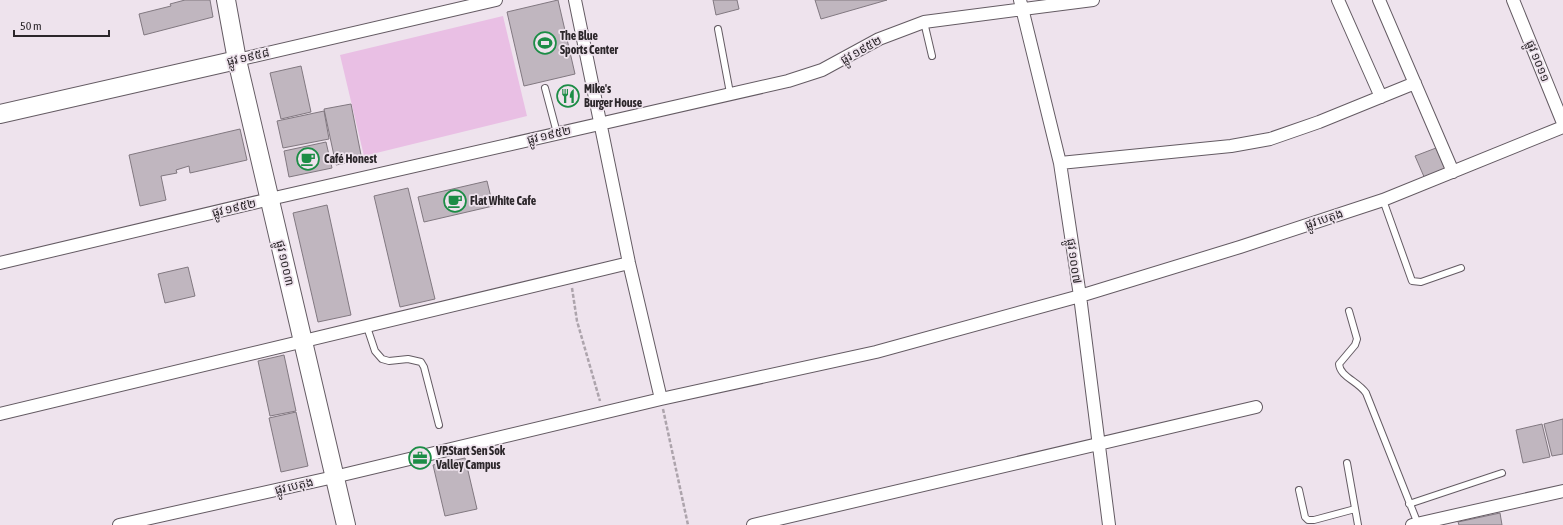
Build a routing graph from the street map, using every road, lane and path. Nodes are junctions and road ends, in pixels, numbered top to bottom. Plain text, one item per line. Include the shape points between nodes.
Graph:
1 (226, 0) edge
2 (496, 0) edge
3 (575, 0) edge
4 (1093, 0) edge
5 (1338, 0) edge
6 (1379, 0) edge
7 (1514, 0) edge
8 (1021, 4) edge
9 (924, 22) junction
10 (718, 29) dead end
11 (932, 56) dead end
12 (237, 60) junction
13 (1415, 83) junction
14 (545, 88) dead end
15 (730, 93) junction
16 (1381, 97) junction
17 (0, 114) edge
18 (600, 123) junction
19 (1563, 123) edge
20 (1563, 127) edge
21 (557, 133) junction
22 (1060, 163) junction
23 (1453, 172) junction
24 (270, 199) junction
25 (1384, 200) junction
26 (0, 263) edge
27 (629, 263) junction
28 (1461, 268) dead end
29 (570, 276) junction
30 (1080, 296) junction
31 (1349, 311) dead end
32 (367, 327) junction
33 (303, 341) junction
34 (661, 399) junction
35 (1256, 407) dead end
36 (603, 413) junction
37 (0, 414) edge
38 (439, 426) dead end
39 (1097, 444) junction
40 (1347, 463) dead end
41 (1502, 473) dead end
42 (334, 477) junction
43 (1299, 490) dead end
44 (1563, 492) edge
45 (1410, 504) junction
46 (1355, 509) junction
47 (1415, 524) edge
48 (119, 525) edge
49 (346, 525) edge
50 (688, 525) edge
51 (753, 525) edge
52 (1109, 525) edge
53 (1358, 525) edge

1 - 12 street, ផ្លូវ ១០០៣
2 - 12 street, ផ្លូវ ១៩៥៨
3 - 18 street
4 - 8 street, ផ្លូវ ១៩៥២
5 - 16 street
6 - 13 street
7 - 19 street, ផ្លូវ ១០១១
8 - 9 street, ផ្លូវ ១៩៥២
8 - 22 street, ផ្លូវ ១០០៧
9 - 11 lane
9 - 15 street, ផ្លូវ ១៩៥២ via 879,39 822,70 788,81
10 - 15 lane
12 - 17 street, ផ្លូវ ១៩៥៨
12 - 24 street, ផ្លូវ ១០០៣
13 - 16 street
13 - 23 street
14 - 21 lane
15 - 18 street, ផ្លូវ ១៩៥២
16 - 22 street via 1270,138 1231,146
18 - 21 street, ផ្លូវ ១៩៥២
18 - 27 street
20 - 23 street, ផ្លូវ បេតុង
21 - 24 street, ផ្លូវ ១៩៥២
22 - 30 street, ផ្លូវ ១០០៧
23 - 25 street, ផ្លូវ បេតុង
24 - 26 street, ផ្លូវ ១៩៥២
24 - 33 street, ផ្លូវ ១០០៣
25 - 28 lane via 1412,281 1421,282
25 - 30 street, ផ្លូវ បេតុង
27 - 29 street
27 - 34 street
29 - 32 street
29 - 36 path via 577,321
30 - 34 street, ផ្លូវ បេតុង via 876,352
30 - 39 street, ផ្លូវ ១០០៧
31 - 45 lane via 1357,339 1339,364 1339,370 1361,386 1366,393
32 - 33 street
32 - 38 lane via 375,351 382,359 421,362
33 - 37 street
33 - 42 street, ផ្លូវ ១០០៣
34 - 36 street, ផ្លូវ បេតុង
34 - 50 path
35 - 39 street
36 - 42 street, ផ្លូវ បេតុង
39 - 51 street
39 - 52 street, ផ្លូវ ១០០៧
40 - 46 lane
41 - 45 lane
42 - 48 street, ផ្លូវ បេតុង
42 - 49 street, ផ្លូវ ១០០៣
43 - 46 lane via 1305,517 1308,520
44 - 47 street
45 - 47 lane
46 - 53 lane

